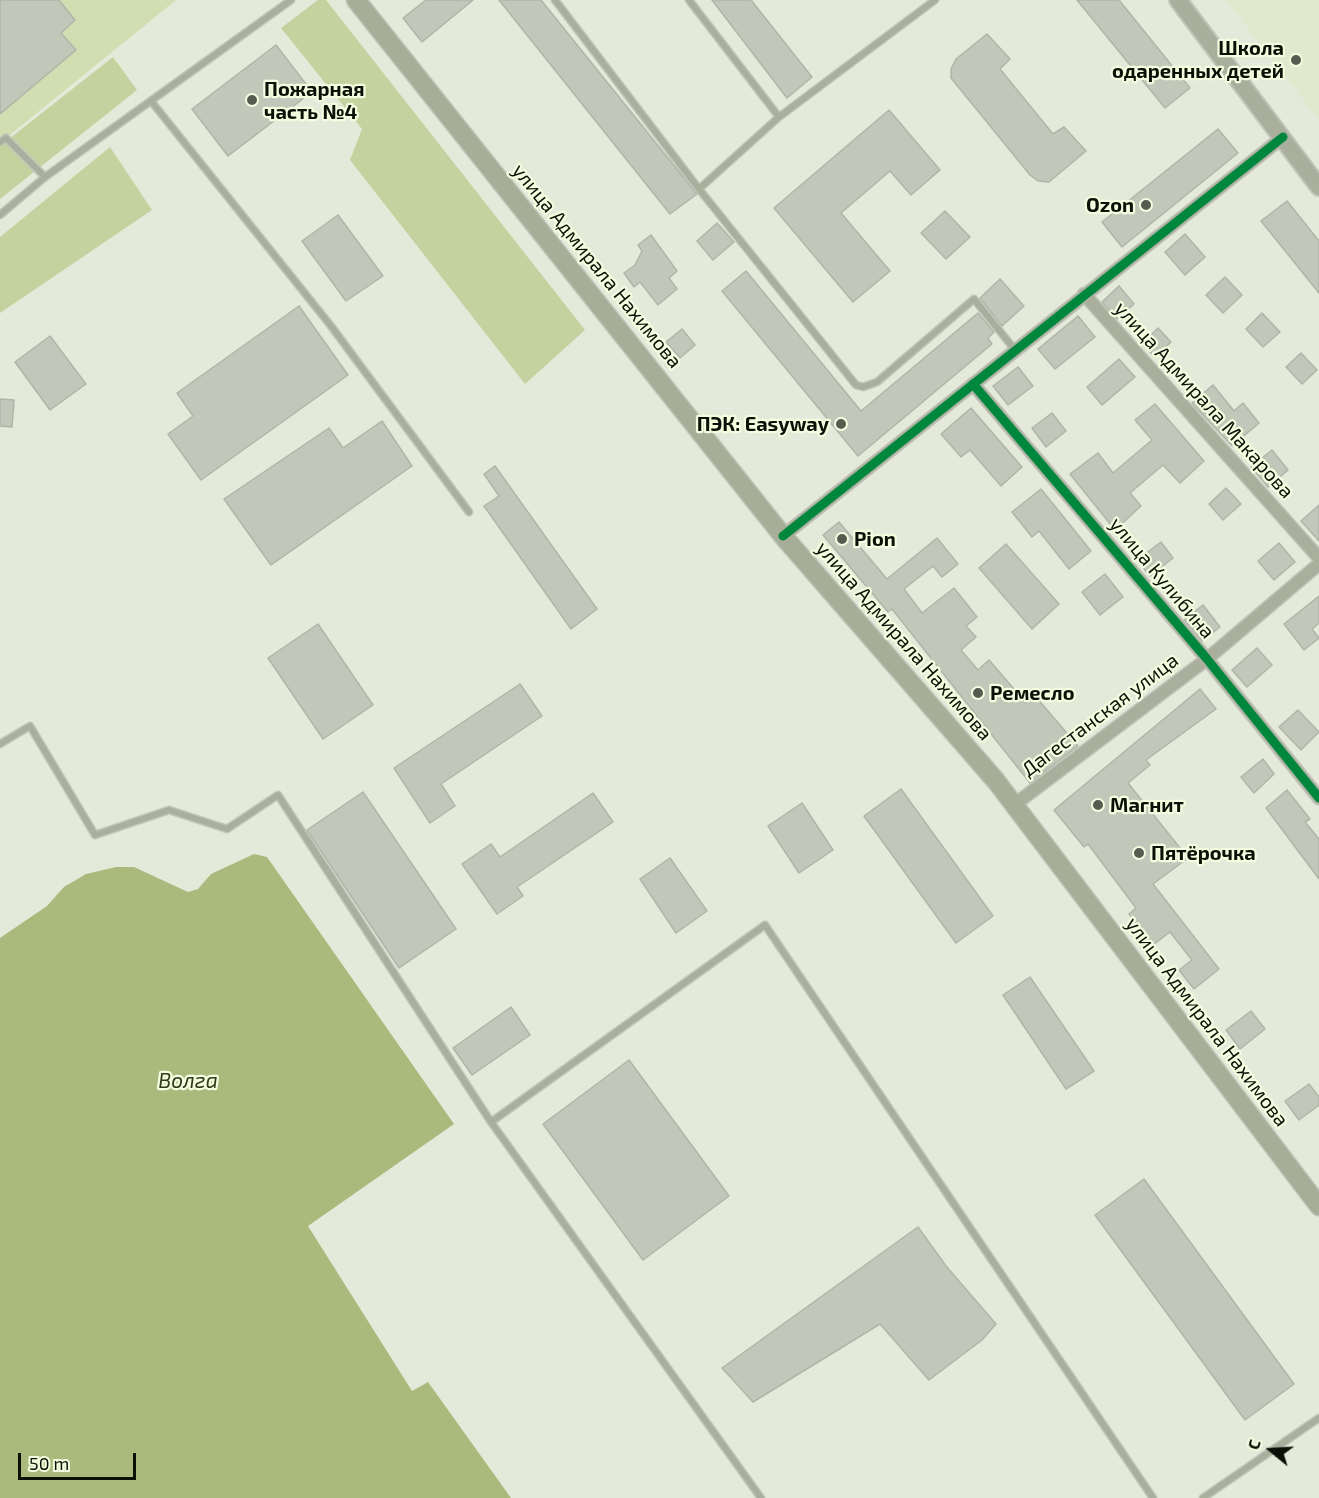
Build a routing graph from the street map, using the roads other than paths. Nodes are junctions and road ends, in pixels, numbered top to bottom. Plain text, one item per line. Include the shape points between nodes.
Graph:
1 (291, 0) edge
2 (555, 0) edge
3 (689, 0) edge
4 (935, 0) edge
5 (1178, 0) edge
6 (362, 4) edge
7 (151, 101) junction
8 (779, 117) junction
9 (1283, 137) junction
10 (0, 142) edge
11 (45, 177) junction
12 (1319, 187) edge
13 (699, 189) junction
14 (0, 215) edge
15 (1083, 294) junction
16 (1015, 350) junction
17 (973, 384) junction
18 (469, 512) dead end
19 (783, 536) junction
20 (1319, 558) edge
21 (1319, 564) edge
22 (1207, 659) junction
23 (0, 744) edge
24 (1319, 798) edge
25 (1014, 805) junction
26 (491, 1122) junction
27 (1319, 1206) edge
28 (1319, 1418) edge
29 (761, 1498) edge
30 (1154, 1498) edge
31 (1203, 1498) edge

1 - 7 lane
2 - 13 lane
3 - 8 lane
4 - 8 lane
5 - 9 street
6 - 19 main road, улица Адмирала Нахимова
7 - 11 lane
7 - 18 lane via 331,326
8 - 13 lane
9 - 12 street
9 - 15 street
10 - 11 lane via 6,138
11 - 14 lane
13 - 16 lane via 856,385 877,382 974,298
15 - 16 street
15 - 20 street, улица Адмирала Макарова
16 - 17 street
17 - 19 street
17 - 22 street, улица Кулибина
19 - 25 main road, улица Адмирала Нахимова
21 - 22 street, Дагестанская улица
22 - 24 street, улица Кулибина
22 - 25 street, Дагестанская улица
23 - 26 lane via 30,726 96,835 169,810 227,829 278,795
25 - 27 main road, улица Адмирала Нахимова
26 - 29 lane
26 - 30 lane via 765,925
28 - 31 lane

